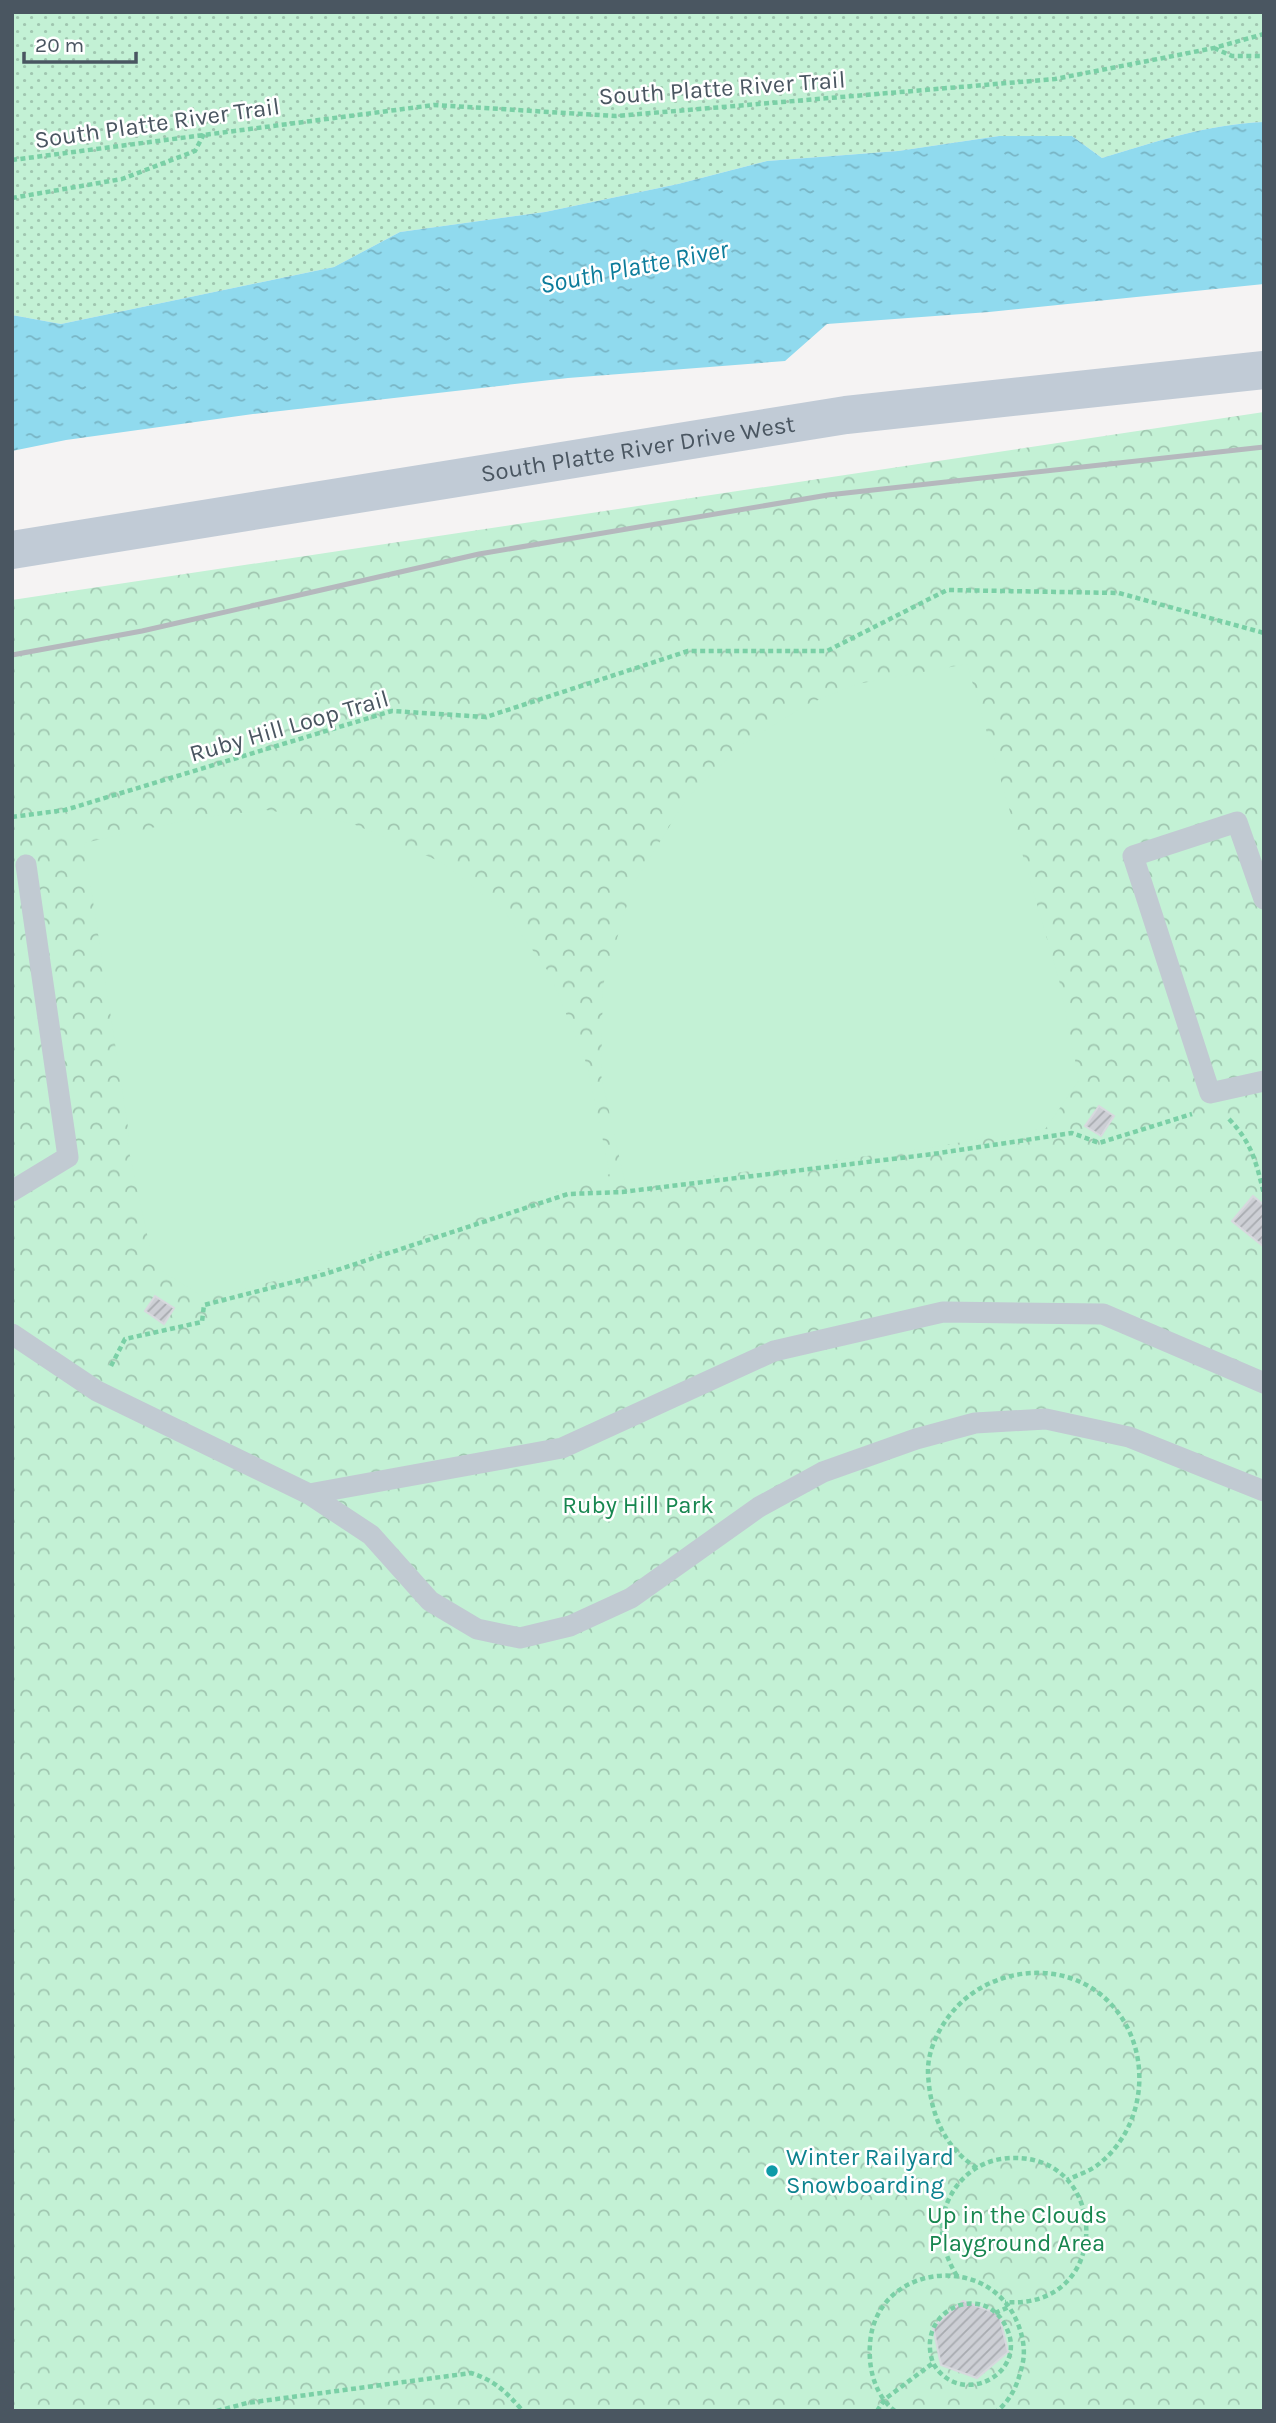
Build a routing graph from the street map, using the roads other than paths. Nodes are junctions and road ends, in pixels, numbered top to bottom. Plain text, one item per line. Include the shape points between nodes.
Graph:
1 (1264, 370) edge
2 (12, 550) edge
3 (26, 865) dead end
4 (1264, 899) edge
5 (1264, 1081) edge
6 (12, 1191) edge
7 (12, 1334) edge
8 (1264, 1383) edge
9 (1264, 1491) edge
10 (309, 1494) junction

1 - 2 street, South Platte River Drive West via 846,415
3 - 6 lane via 68,1157
4 - 5 lane via 1237,822 1133,856 1210,1093
7 - 10 lane via 97,1391
8 - 10 lane via 1103,1314 943,1312 774,1351 562,1448
9 - 10 lane via 1129,1437 1046,1419 975,1423 823,1472 759,1507 631,1598 570,1626 520,1637 477,1629 430,1601 371,1535

